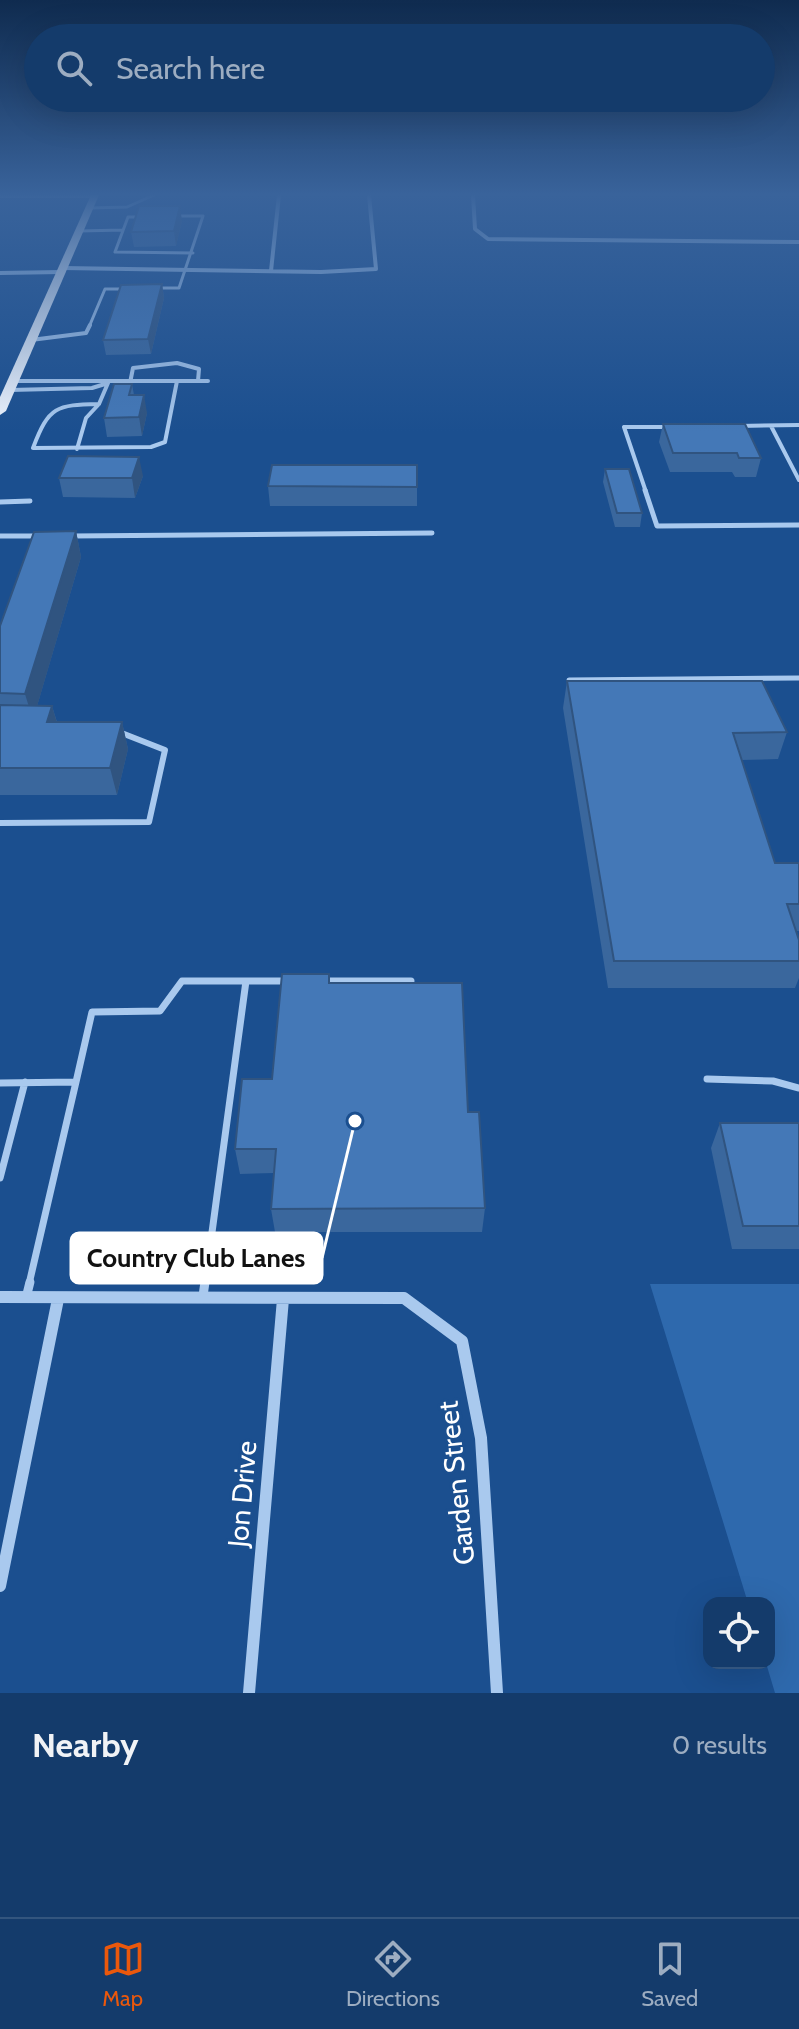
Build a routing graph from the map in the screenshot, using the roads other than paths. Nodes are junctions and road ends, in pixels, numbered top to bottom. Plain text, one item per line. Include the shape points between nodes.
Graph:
1 (60, 274) edge
2 (185, 274) edge
3 (135, 289) edge
4 (149, 289) edge
5 (31, 340) junction
6 (177, 381) junction
7 (198, 381) junction
8 (208, 381) dead end
9 (108, 383) junction
10 (130, 383) junction
11 (11, 385) junction
12 (99, 404) junction
13 (0, 411) edge
14 (799, 425) edge
15 (727, 426) edge
16 (771, 426) junction
17 (668, 427) edge
18 (77, 449) junction
19 (799, 480) edge
20 (30, 501) dead end
21 (0, 502) edge
22 (799, 525) edge
23 (432, 533) dead end
24 (0, 536) edge
25 (47, 536) edge
26 (62, 536) edge
27 (799, 678) edge
28 (569, 680) edge
29 (111, 731) edge
30 (0, 823) edge
31 (246, 981) junction
32 (306, 981) edge
33 (321, 981) edge
34 (411, 981) edge
35 (707, 1079) dead end
36 (25, 1082) junction
37 (76, 1082) junction
38 (0, 1083) edge
39 (799, 1088) edge
40 (0, 1178) edge
41 (203, 1296) junction
42 (0, 1297) edge
43 (26, 1298) junction
44 (58, 1299) junction
45 (283, 1299) junction
46 (0, 1586) edge
47 (249, 1693) edge
48 (497, 1693) edge

1 - 5 main road
2 - 4 lane via 179,288
3 - 5 lane via 105,289 86,333
5 - 11 main road
6 - 7 lane
6 - 10 lane
6 - 18 lane via 165,442
7 - 8 lane
7 - 10 lane via 199,369 192,364 146,365 133,368
9 - 10 lane
9 - 11 lane
9 - 11 lane via 92,388
9 - 12 lane
11 - 13 main road
12 - 18 lane via 86,418
12 - 18 lane via 69,405 46,413 33,448
14 - 16 lane
15 - 16 lane
16 - 19 lane
17 - 22 lane via 624,427 657,526
20 - 21 lane
23 - 26 lane
24 - 25 lane
27 - 28 lane
29 - 30 lane via 165,750 149,822
31 - 32 lane
31 - 37 lane via 182,981 160,1011 92,1012
31 - 41 lane
33 - 34 lane
35 - 39 lane via 773,1081
36 - 37 lane
36 - 38 lane
36 - 40 lane
37 - 43 lane
41 - 44 street
41 - 45 street
42 - 43 street
43 - 44 street
44 - 46 street
45 - 47 street, Jon Drive
45 - 48 street, Garden Street via 404,1298 462,1341 481,1438

